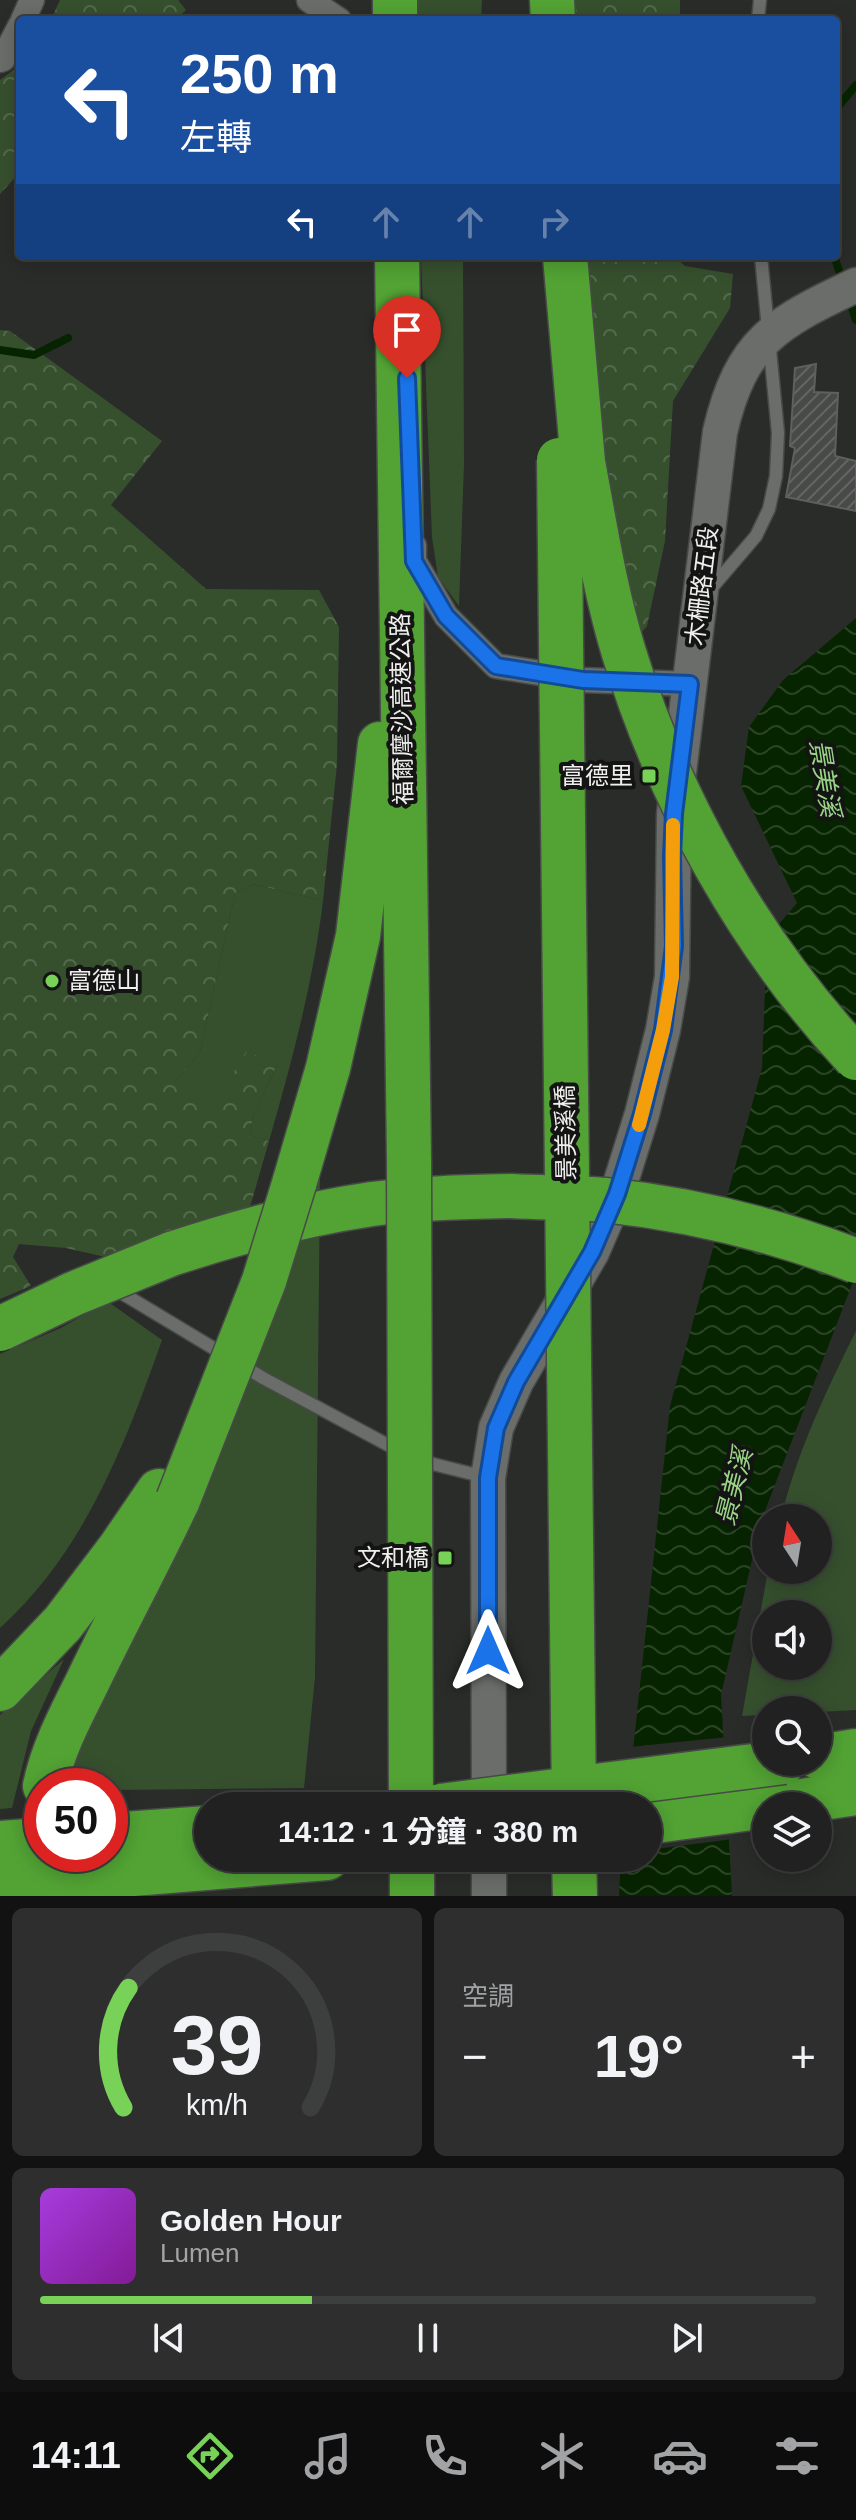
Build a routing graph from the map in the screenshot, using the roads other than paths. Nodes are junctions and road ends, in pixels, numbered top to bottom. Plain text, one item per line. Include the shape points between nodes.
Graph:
1 (309, 0) edge
2 (333, 16) edge
3 (16, 34) edge
4 (0, 60) edge
5 (400, 260) edge
6 (400, 260) edge
7 (558, 260) edge
8 (565, 260) edge
9 (761, 260) edge
10 (856, 285) edge
11 (768, 335) junction
12 (571, 461) junction
13 (400, 571) junction
14 (700, 602) junction
15 (690, 684) junction
16 (856, 1058) edge
17 (856, 1261) edge
18 (88, 1272) dead end
19 (0, 1329) edge
20 (488, 1478) junction
21 (168, 1496) junction
22 (0, 1689) edge
23 (856, 1751) edge
24 (832, 1755) edge
25 (752, 1766) edge
26 (50, 1768) edge
27 (411, 1792) edge
28 (489, 1792) edge
29 (549, 1792) edge
30 (574, 1792) edge
31 (856, 1793) edge
32 (832, 1797) edge
33 (752, 1808) edge
34 (662, 1820) edge
35 (194, 1829) edge
36 (128, 1834) edge
37 (0, 1843) edge
38 (24, 1856) edge
39 (194, 1863) edge
40 (128, 1865) edge
41 (35, 1872) edge
42 (412, 1872) edge
43 (489, 1872) edge
44 (574, 1872) edge
45 (0, 1885) edge
46 (412, 1896) edge
47 (489, 1896) edge
48 (575, 1896) edge

1 - 2 street
3 - 4 street
5 - 13 highway, 福爾摩沙高速公路
6 - 15 street via 414,561 446,616 496,666 583,680
7 - 12 highway
8 - 12 highway
9 - 11 lane
10 - 11 main road, 木柵路五段
11 - 14 main road, 木柵路五段 via 735,380 720,432
11 - 14 lane via 778,433 769,509 756,536
12 - 16 highway, bridge via 624,652 668,770 738,901 796,987
12 - 30 highway, 景美溪橋, bridge
13 - 21 highway, bridge via 358,936 328,1068 264,1281
13 - 27 highway, 福爾摩沙高速公路, bridge
14 - 15 main road, 木柵路五段
15 - 20 main road, 木柵路五段, bridge via 674,814 672,977 642,1114 592,1252 516,1382 496,1428
17 - 19 highway, bridge via 751,1227 605,1200 448,1198 373,1204 229,1235 73,1294
18 - 20 lane via 263,1378 423,1464
20 - 28 main road, 木柵路五段
21 - 22 highway via 63,1623
21 - 26 highway via 151,1559 58,1742
23 - 24 highway
25 - 29 highway, bridge
31 - 32 highway
33 - 34 highway
35 - 36 highway
37 - 38 highway
39 - 40 highway
41 - 45 highway
42 - 46 highway
43 - 47 main road
44 - 48 highway

